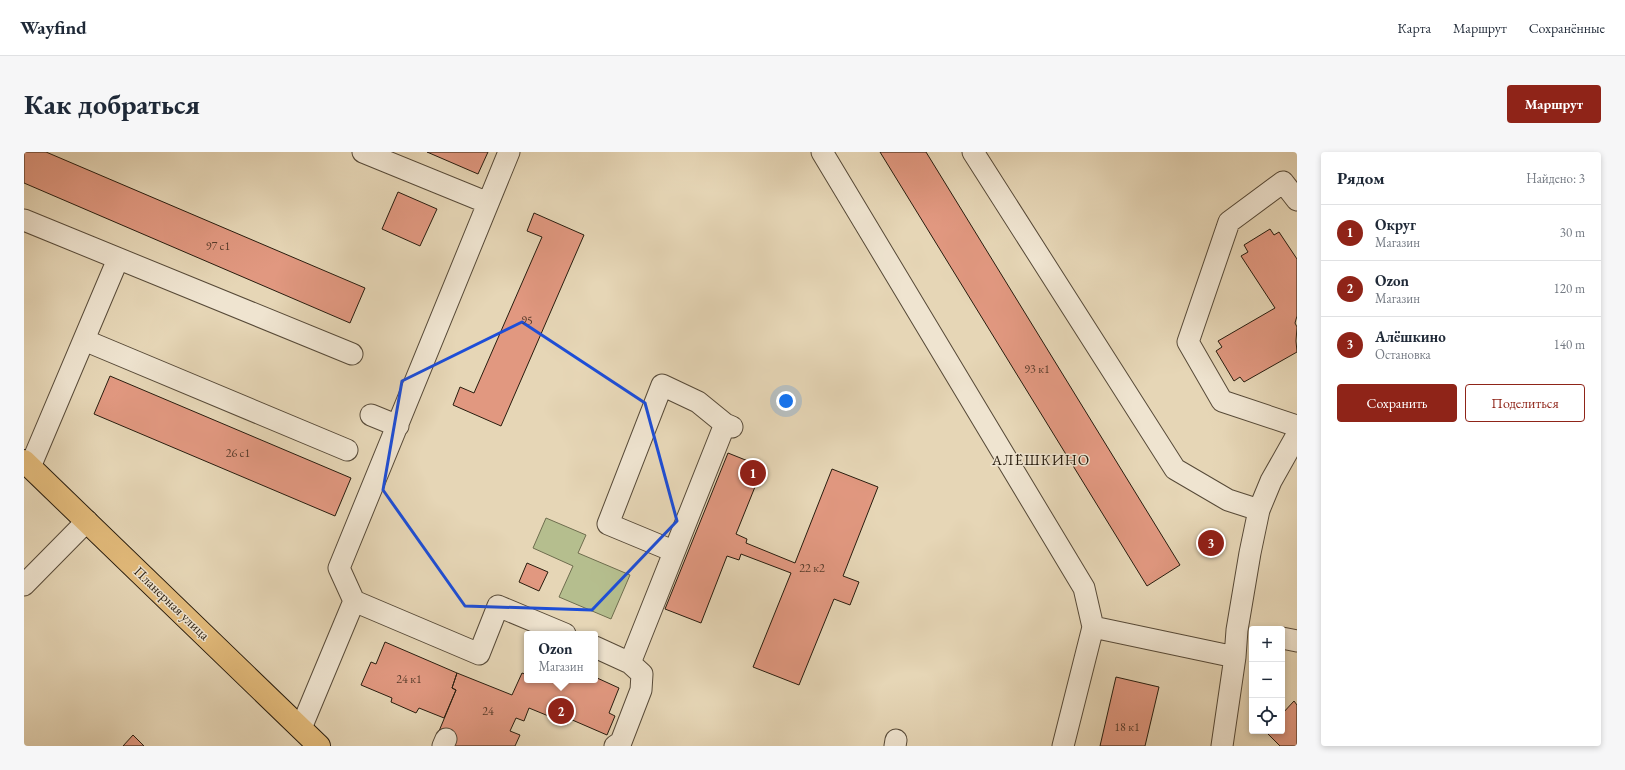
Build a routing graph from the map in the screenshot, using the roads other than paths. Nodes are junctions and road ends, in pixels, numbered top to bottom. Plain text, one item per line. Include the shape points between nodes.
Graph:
1 (363, 152) edge
2 (509, 152) edge
3 (822, 152) edge
4 (973, 152) edge
5 (1297, 200) edge
6 (488, 203) junction
7 (24, 220) edge
8 (118, 259) junction
9 (84, 340) junction
10 (352, 354) dead end
11 (371, 415) dead end
12 (398, 426) junction
13 (1297, 426) edge
14 (1297, 435) edge
15 (347, 450) dead end
16 (27, 464) edge
17 (1259, 510) junction
18 (87, 521) junction
19 (673, 551) junction
20 (24, 586) edge
21 (354, 600) junction
22 (1093, 627) junction
23 (558, 631) edge
24 (1244, 631) edge
25 (1285, 638) edge
26 (1297, 640) edge
27 (598, 648) edge
28 (1235, 657) junction
29 (630, 663) junction
30 (301, 728) junction
31 (1226, 743) edge
32 (320, 746) edge
33 (615, 746) edge
34 (1063, 746) edge

1 - 6 street
2 - 6 street
3 - 22 street via 1084,588
4 - 17 street via 1175,469 1228,500
5 - 13 street via 1283,182 1229,222 1188,342 1222,401
6 - 12 street
7 - 8 street
8 - 9 street
8 - 10 street
9 - 15 street
9 - 16 street
11 - 12 street
12 - 21 street via 339,568
14 - 17 street via 1271,481
16 - 18 main road, Планерная улица
17 - 24 street via 1250,553
18 - 20 street
18 - 30 main road, Планерная улица
19 - 19 street via 728,425 698,402 662,385 608,524
19 - 29 street
21 - 23 street via 479,654 498,606
21 - 30 street
22 - 28 street
22 - 34 street
24 - 28 street
25 - 26 street
27 - 29 street
28 - 31 street
29 - 33 street via 642,674 640,690 621,742
30 - 32 main road, Планерная улица

